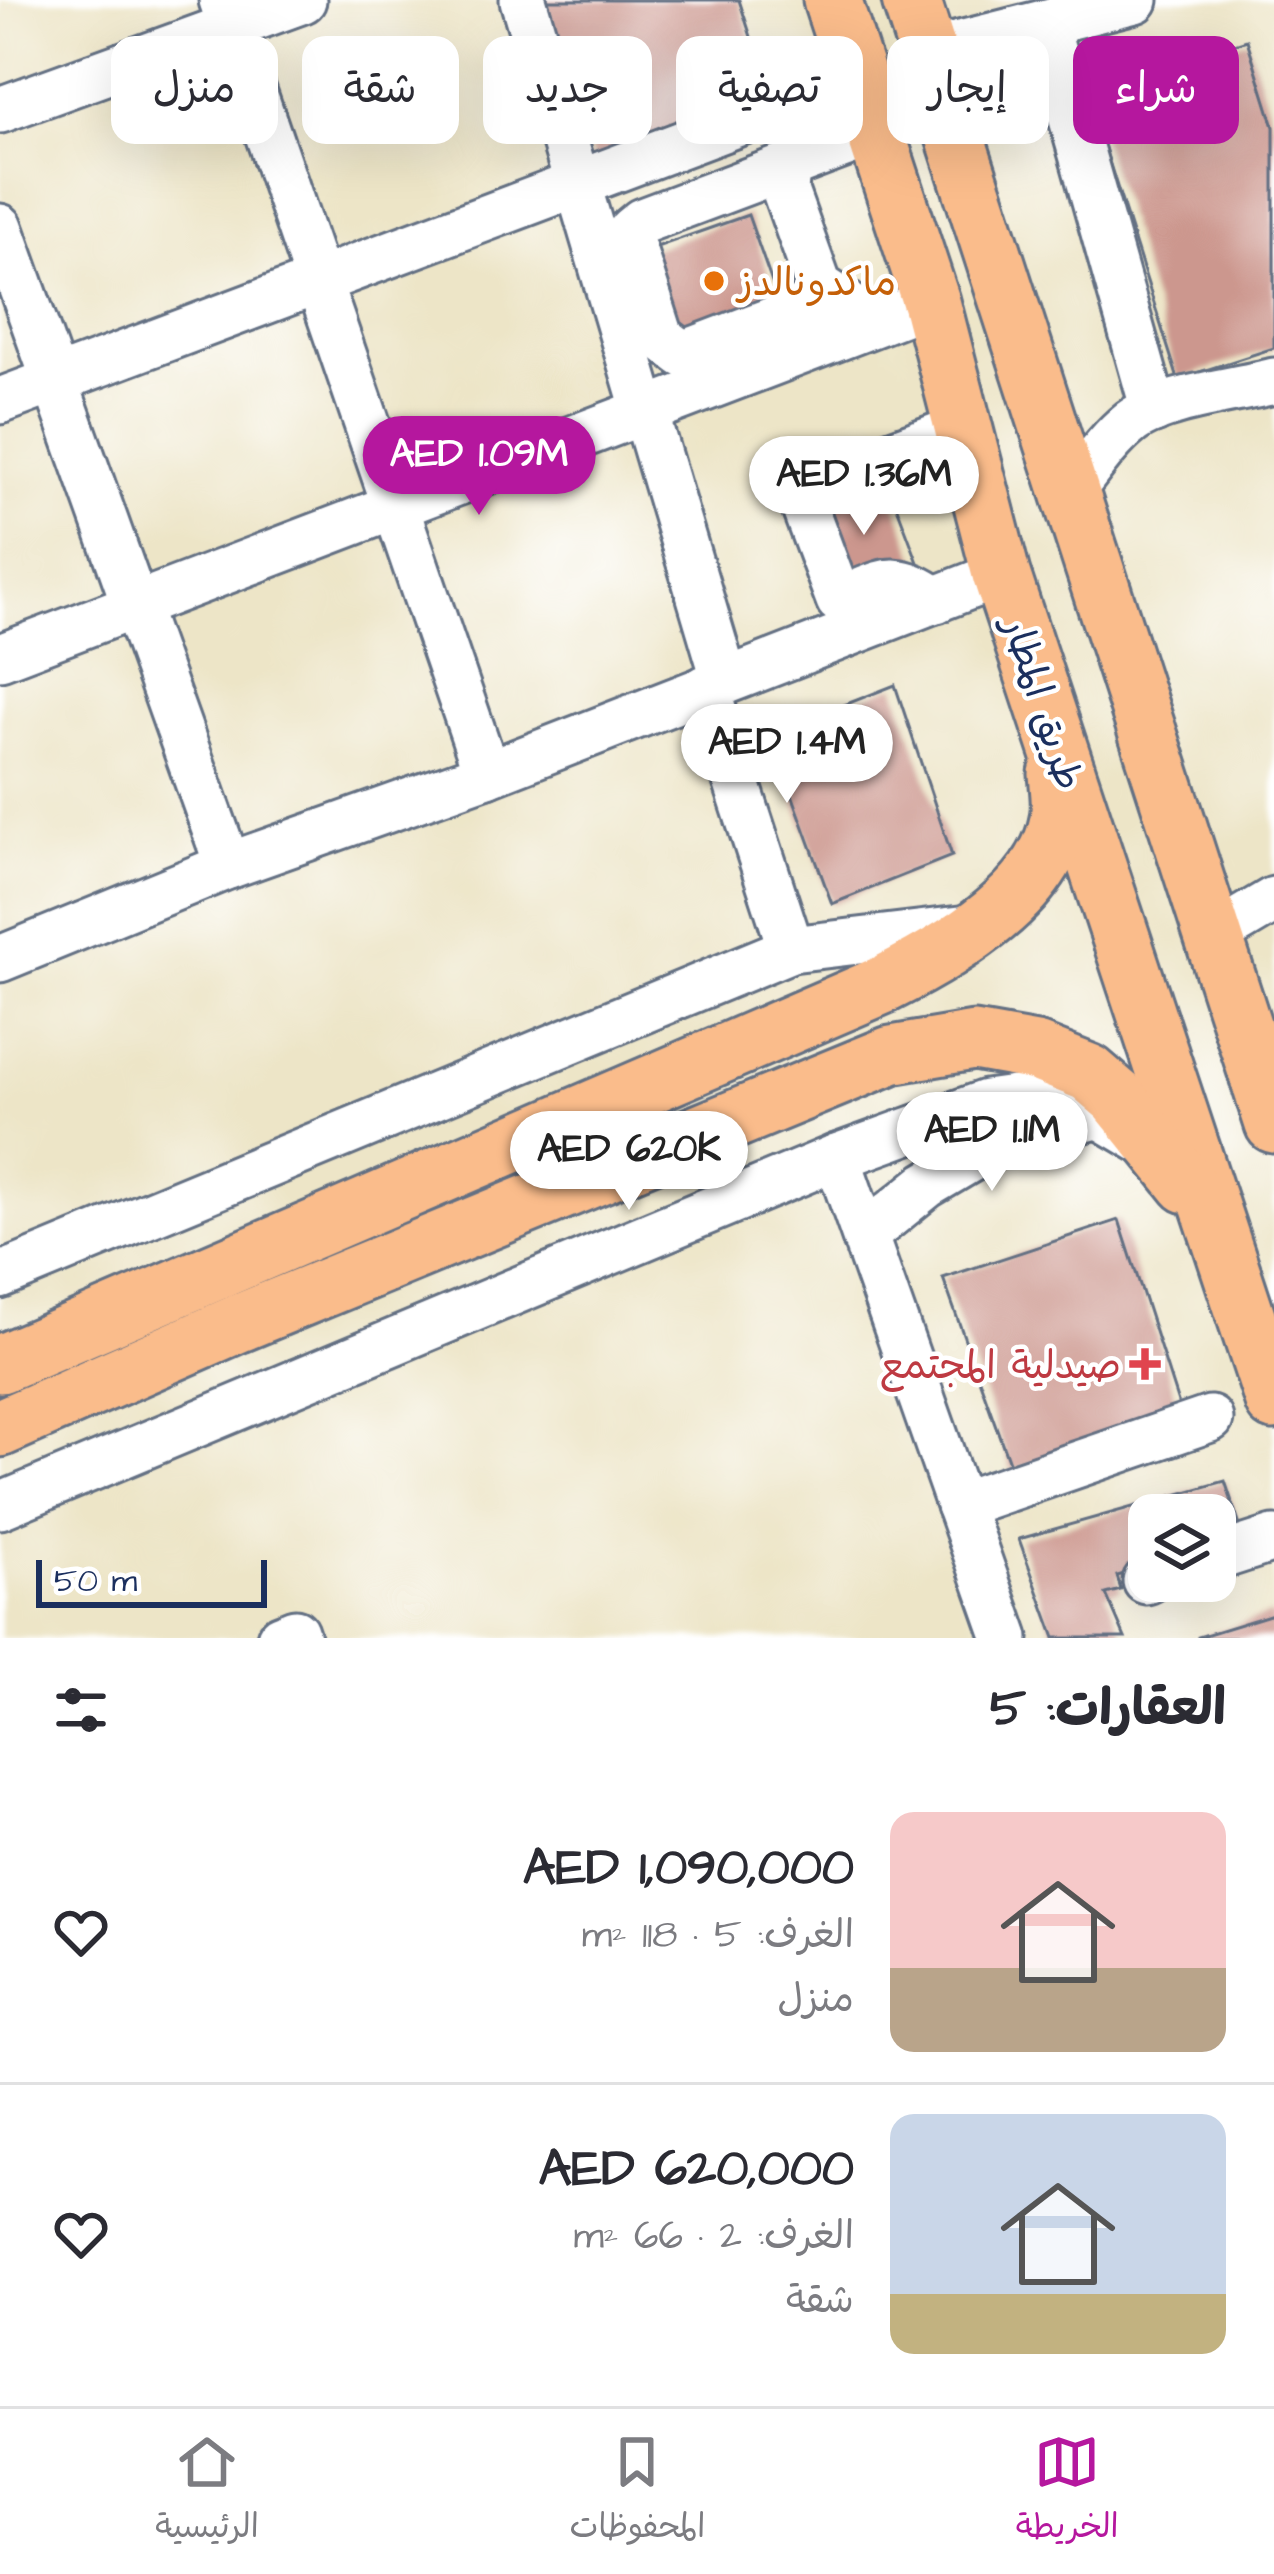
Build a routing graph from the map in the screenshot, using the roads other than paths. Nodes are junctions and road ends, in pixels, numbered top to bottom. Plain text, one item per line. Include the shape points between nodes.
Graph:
1 (304, 0) edge
2 (523, 0) edge
3 (832, 0) edge
4 (1136, 0) edge
5 (227, 13) edge
6 (1045, 22) junction
7 (919, 26) edge
8 (844, 36) edge
9 (863, 93) edge
10 (0, 110) edge
11 (876, 133) junction
12 (681, 144) edge
13 (787, 169) junction
14 (577, 183) junction
15 (0, 227) edge
16 (318, 281) junction
17 (833, 296) junction
18 (931, 302) junction
19 (875, 321) junction
20 (55, 380) junction
21 (1274, 381) edge
22 (0, 401) edge
23 (1154, 410) junction
24 (645, 411) junction
25 (963, 428) junction
26 (1070, 493) junction
27 (395, 506) junction
28 (1001, 574) junction
29 (936, 599) junction
30 (135, 605) junction
31 (0, 657) edge
32 (716, 684) junction
33 (1056, 740) junction
34 (487, 774) junction
35 (228, 866) junction
36 (1274, 900) edge
37 (980, 927) junction
38 (1214, 936) junction
39 (791, 949) junction
40 (0, 959) edge
41 (1099, 1115) junction
42 (1274, 1124) edge
43 (1168, 1156) junction
44 (837, 1157) junction
45 (1216, 1227) junction
46 (865, 1235) junction
47 (0, 1276) edge
48 (0, 1364) edge
49 (1274, 1401) edge
50 (1210, 1419) dead end
51 (9, 1424) edge
52 (959, 1505) junction
53 (0, 1506) edge
54 (1274, 1539) edge
55 (1236, 1551) edge
56 (280, 1638) edge
57 (297, 1638) edge
58 (1006, 1638) edge

1 - 5 street
2 - 14 street
3 - 8 main road, طريق المطار
4 - 6 street
5 - 10 street
5 - 16 street
6 - 7 street
6 - 23 street
7 - 26 main road
9 - 11 main road, طريق المطار
11 - 13 street
11 - 18 main road, طريق المطار
12 - 14 street
13 - 17 street via 785,191 812,267
13 - 17 street via 632,230 661,337 683,355
14 - 16 street
14 - 24 street
15 - 20 street
16 - 20 street
16 - 27 street
17 - 19 street
18 - 19 street
18 - 25 main road, طريق المطار
19 - 24 street
20 - 22 street
20 - 30 street
21 - 23 street
23 - 26 street via 1112,441
24 - 27 street
24 - 32 street
25 - 28 main road, طريق المطار
25 - 29 street via 824,478 804,506 838,600 895,580
26 - 38 main road
27 - 30 street
27 - 34 street
28 - 29 street
28 - 33 main road, طريق المطار
29 - 32 street
30 - 31 street
30 - 35 street
32 - 34 street
32 - 39 street
33 - 37 main road via 1060,813 1048,852
33 - 45 main road, طريق المطار
34 - 35 street
35 - 40 street
36 - 38 street
37 - 39 street
37 - 48 main road via 885,984
38 - 42 main road
39 - 47 street
41 - 43 street
41 - 44 street via 1037,1096 986,1103
41 - 46 street via 996,1144
43 - 45 main road
43 - 51 main road via 1089,1072 1036,1052 974,1041 891,1055
44 - 46 street
44 - 53 street
45 - 49 main road, طريق المطار
46 - 52 street
50 - 52 street
52 - 58 street
54 - 55 street
56 - 57 street

